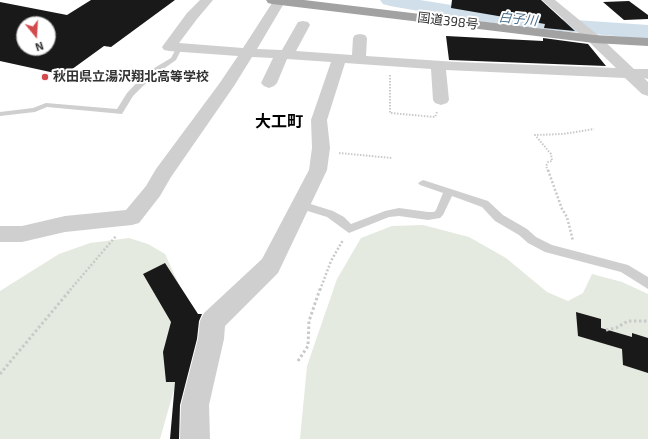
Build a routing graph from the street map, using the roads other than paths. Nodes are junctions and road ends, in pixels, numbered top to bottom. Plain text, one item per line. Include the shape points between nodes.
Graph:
1 (207, 0) edge
2 (277, 0) edge
3 (548, 0) edge
4 (303, 26) dead end
5 (591, 36) junction
6 (360, 38) dead end
7 (648, 42) edge
8 (179, 48) junction
9 (246, 53) junction
10 (285, 55) junction
11 (349, 60) junction
12 (438, 65) junction
13 (630, 73) junction
14 (648, 74) edge
15 (269, 83) dead end
16 (648, 91) edge
17 (441, 100) road end
18 (0, 114) edge
19 (423, 183) dead end
20 (449, 191) junction
21 (301, 205) junction
22 (0, 234) edge
23 (648, 284) edge
24 (195, 439) edge

1 - 8 street via 170,47
2 - 5 highway, 国道398号
2 - 9 street
3 - 5 street
4 - 10 street
5 - 7 highway, 国道398号
5 - 13 street
6 - 11 street
8 - 9 street
8 - 18 lane via 174,59 149,75 130,95 119,112 46,105 35,110
9 - 10 street
9 - 22 street via 226,86 132,217 65,224 22,234
10 - 11 street
10 - 15 street
11 - 12 street
11 - 21 street via 319,120 318,170
12 - 13 street
12 - 17 street
13 - 14 street
13 - 16 street
19 - 20 lane
20 - 21 lane via 440,212 436,215 393,213 349,228 330,214
20 - 23 lane via 485,204 499,218 549,249 624,268
21 - 24 street via 270,266 214,321 195,405

